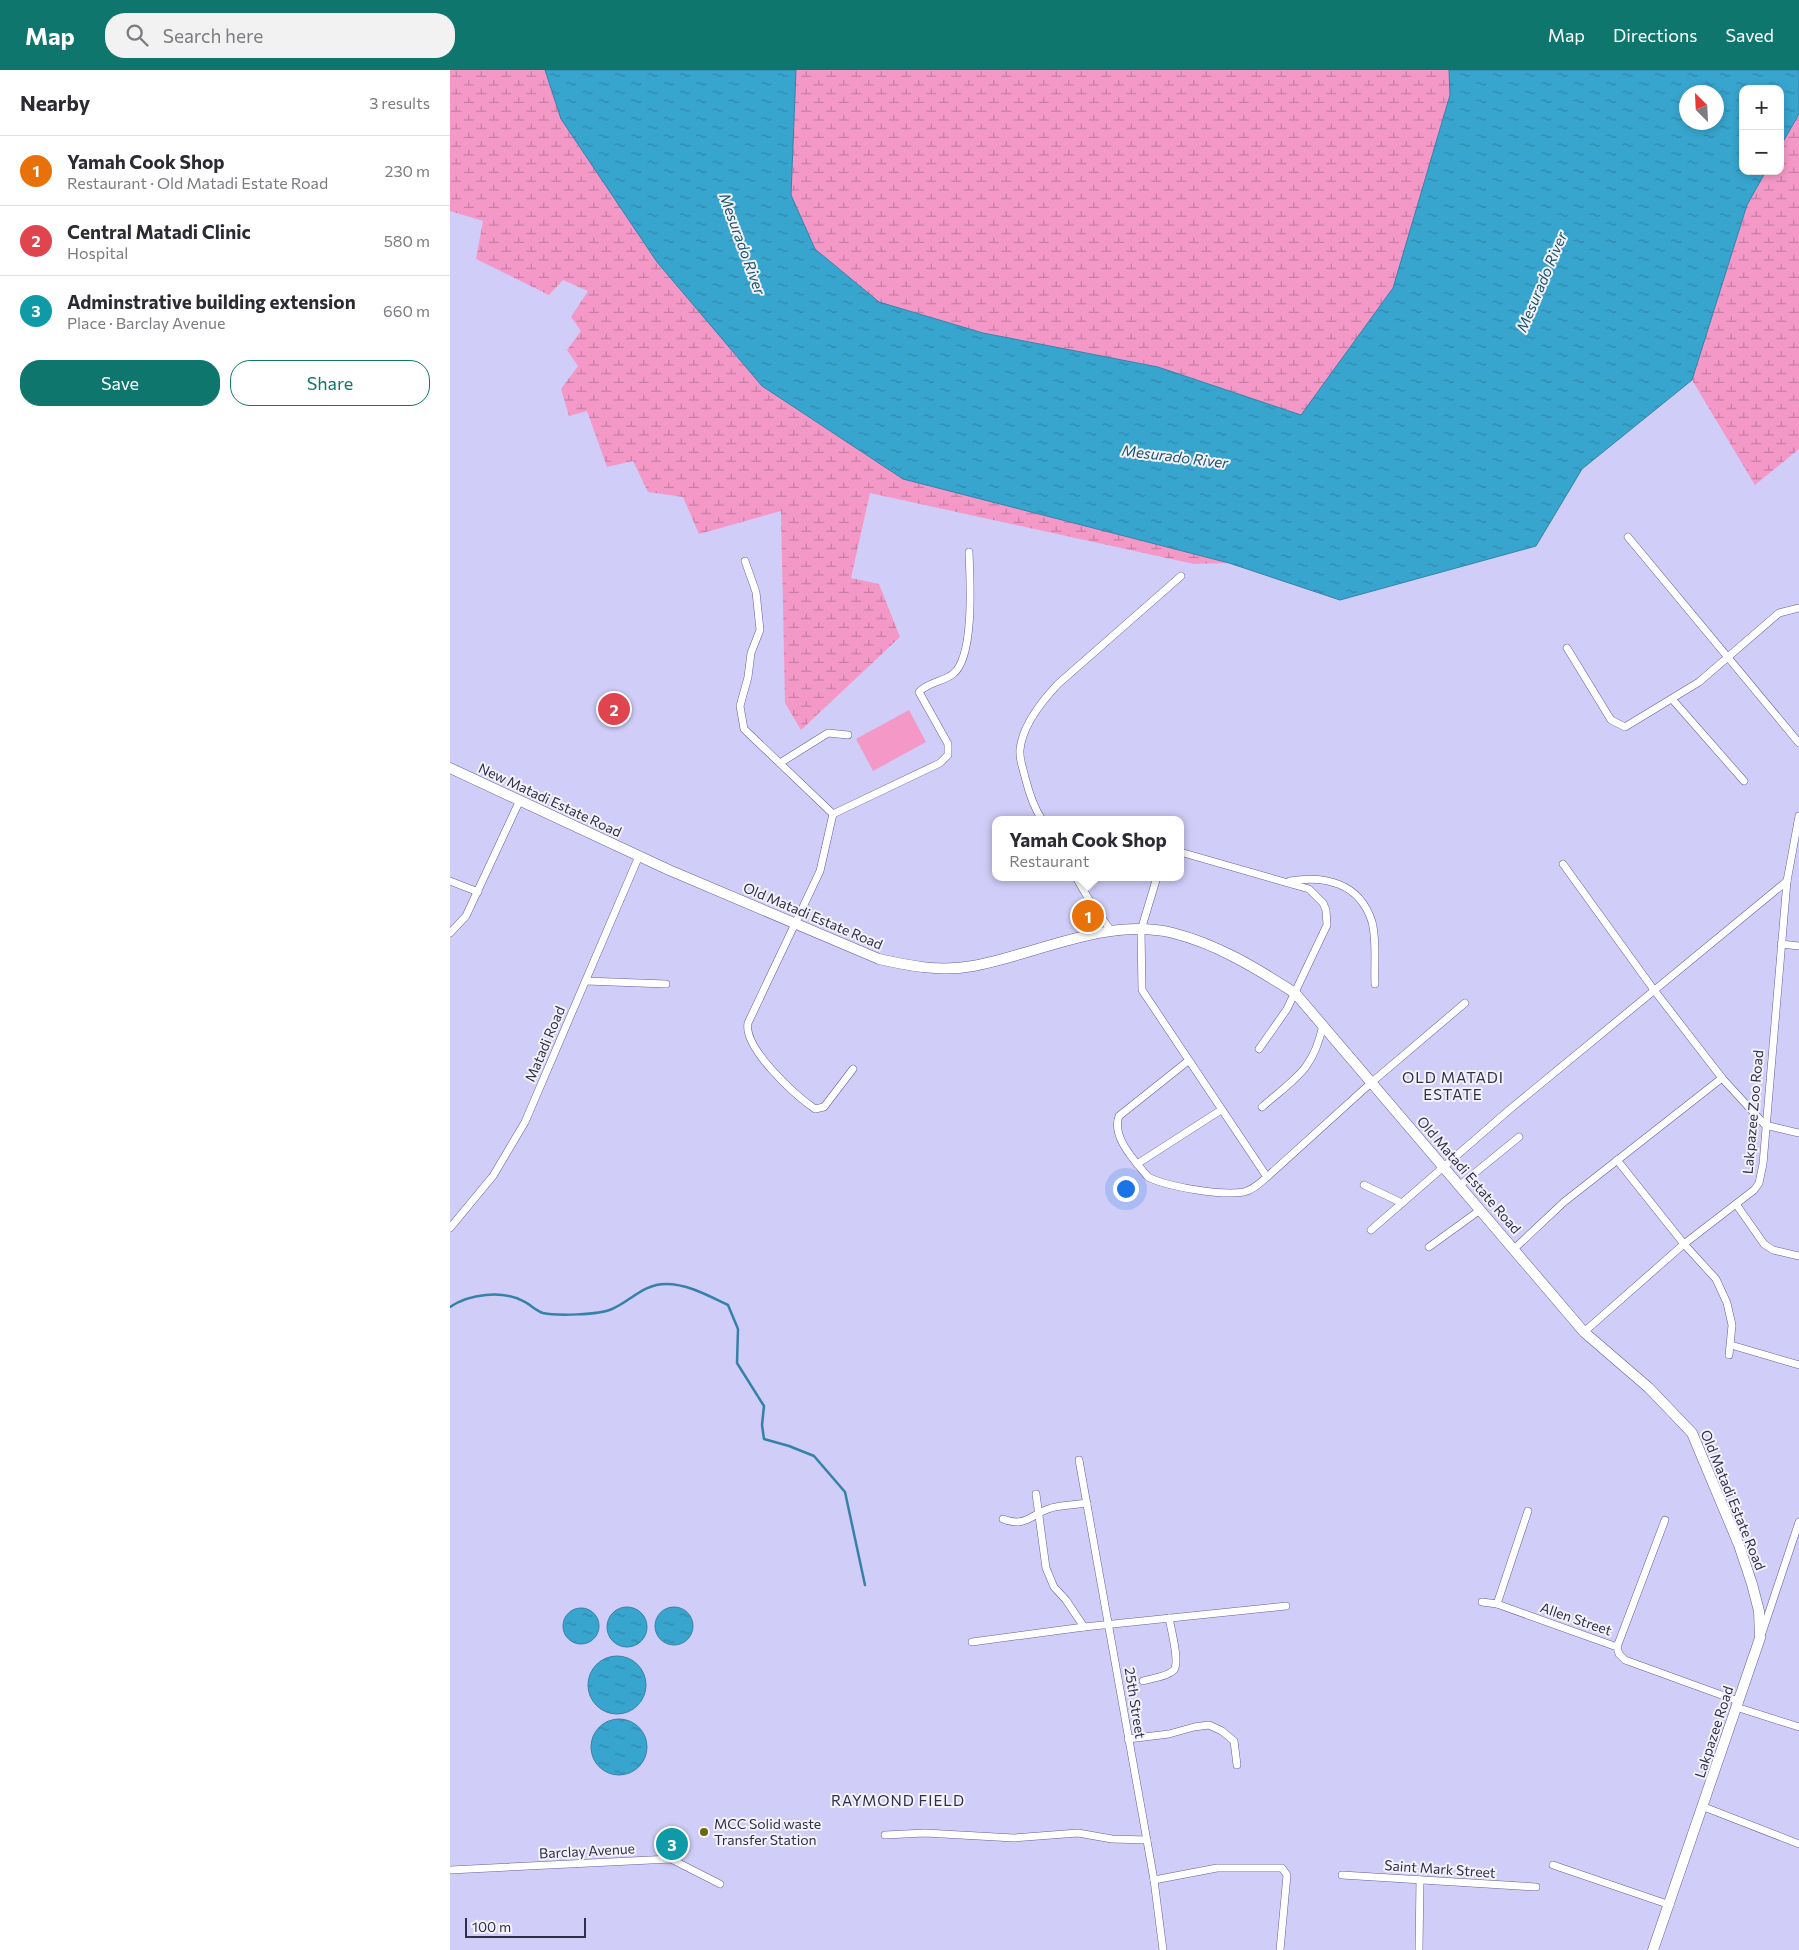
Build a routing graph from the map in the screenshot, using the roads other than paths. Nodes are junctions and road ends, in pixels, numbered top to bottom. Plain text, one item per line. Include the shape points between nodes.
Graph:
1 (1628, 538) dead end
2 (969, 552) dead end
3 (744, 561) dead end
4 (1181, 576) dead end
5 (1799, 608) edge
6 (1567, 648) dead end
7 (1729, 658) junction
8 (1672, 699) junction
9 (848, 735) dead end
10 (1799, 743) edge
11 (780, 763) junction
12 (450, 768) edge
13 (1744, 781) dead end
14 (520, 800) junction
15 (833, 814) junction
16 (1040, 816) edge
17 (1799, 816) edge
18 (1184, 853) edge
19 (639, 856) junction
20 (1563, 864) dead end
21 (450, 881) edge
22 (1078, 881) edge
23 (1156, 881) edge
24 (1286, 882) junction
25 (1787, 882) junction
26 (478, 892) junction
27 (794, 924) junction
28 (1141, 930) junction
29 (1111, 931) junction
30 (450, 933) edge
31 (1781, 944) junction
32 (1799, 946) edge
33 (586, 982) junction
34 (666, 984) dead end
35 (1375, 984) dead end
36 (1654, 990) junction
37 (1295, 993) junction
38 (1464, 1003) dead end
39 (1323, 1025) junction
40 (1259, 1049) dead end
41 (1188, 1061) junction
42 (853, 1069) dead end
43 (1722, 1078) junction
44 (1372, 1082) junction
45 (1262, 1106) dead end
46 (1221, 1110) junction
47 (1765, 1125) junction
48 (1799, 1133) edge
49 (1519, 1137) dead end
50 (1617, 1160) junction
51 (1137, 1164) junction
52 (1442, 1167) junction
53 (1267, 1177) junction
54 (1364, 1185) dead end
55 (1460, 1186) junction
56 (1402, 1203) junction
57 (1736, 1204) junction
58 (1480, 1210) junction
59 (450, 1228) edge
60 (1371, 1230) dead end
61 (1684, 1244) junction
62 (1429, 1247) dead end
63 (1514, 1249) junction
64 (1799, 1256) edge
65 (1584, 1332) junction
66 (1731, 1344) junction
67 (1729, 1355) dead end
68 (1799, 1365) edge
69 (1079, 1460) dead end
70 (1036, 1494) dead end
71 (1087, 1503) junction
72 (1528, 1511) dead end
73 (1039, 1515) junction
74 (1003, 1519) dead end
75 (1664, 1520) dead end
76 (1799, 1522) edge
77 (1482, 1602) dead end
78 (1497, 1604) junction
79 (1286, 1606) dead end
80 (1169, 1618) junction
81 (1110, 1625) junction
82 (1084, 1627) junction
83 (1760, 1638) junction
84 (972, 1642) dead end
85 (1617, 1647) junction
86 (1143, 1681) dead end
87 (1737, 1704) junction
88 (1799, 1727) edge
89 (1128, 1739) junction
90 (1237, 1765) dead end
91 (1704, 1806) junction
92 (885, 1835) dead end
93 (1147, 1840) junction
94 (1799, 1844) edge
95 (1553, 1865) dead end
96 (450, 1870) edge
97 (1342, 1875) dead end
98 (1154, 1880) junction
99 (1420, 1880) junction
100 (720, 1884) dead end
101 (1536, 1888) dead end
102 (1670, 1905) junction
103 (1163, 1950) edge
104 (1280, 1950) edge
105 (1419, 1950) edge
106 (1653, 1950) edge

1 - 7 street
2 - 15 street via 972,614 961,663 953,674 919,692 948,744 948,755 940,763
3 - 11 street via 756,592 760,630 751,653 740,714 748,734
4 - 16 street via 1058,684 1034,714 1023,739 1020,758 1030,796
5 - 7 street via 1779,614
6 - 8 street via 1616,723 1625,727
7 - 8 street
7 - 10 street
8 - 13 street
9 - 11 street via 828,733
11 - 15 street
12 - 14 street, New Matadi Estate Road
14 - 19 street, New Matadi Estate Road
14 - 26 street
15 - 27 street via 822,865
17 - 25 street, Lakpazee Zoo Road
18 - 24 street
19 - 27 street, Old Matadi Estate Road
19 - 33 street, Matadi Road
20 - 36 street
21 - 26 street
22 - 29 street
23 - 28 street
24 - 35 street via 1327,879 1360,901 1374,932
24 - 37 street via 1309,889 1319,896 1328,917
25 - 31 street, Lakpazee Zoo Road
25 - 36 street
26 - 30 street via 466,916
27 - 29 street, Old Matadi Estate Road via 879,960 943,969 973,966
27 - 42 street via 748,1023 748,1035 764,1061 815,1109 824,1107
28 - 29 street, Old Matadi Estate Road
28 - 37 street, Old Matadi Estate Road via 1172,933 1218,948
28 - 41 street via 1142,990
31 - 32 street
31 - 47 street, Lakpazee Zoo Road
33 - 34 street
33 - 59 street, Matadi Road via 532,1106 508,1152
36 - 43 street
36 - 52 street
37 - 39 street, Old Matadi Estate Road
37 - 40 street
38 - 44 street
39 - 44 street, Old Matadi Estate Road
39 - 45 street via 1318,1046 1306,1070
41 - 46 street
41 - 51 street via 1119,1116 1116,1130
43 - 47 street
43 - 50 street
44 - 52 street, Old Matadi Estate Road
44 - 53 street
46 - 51 street
46 - 53 street
47 - 48 street
47 - 57 street, Lakpazee Zoo Road via 1759,1183
49 - 55 street
50 - 61 street
50 - 63 street via 1564,1202
51 - 53 street via 1148,1177 1190,1189 1245,1192
52 - 55 street, Old Matadi Estate Road
52 - 56 street
54 - 56 street
55 - 58 street, Old Matadi Estate Road
56 - 60 street
57 - 61 street, Lakpazee Zoo Road
57 - 64 street via 1764,1244 1773,1250
58 - 62 street
58 - 63 street, Old Matadi Estate Road
61 - 65 street, Lakpazee Zoo Road
61 - 66 street via 1712,1273 1723,1291 1732,1325
63 - 65 street, Old Matadi Estate Road
65 - 83 street, Old Matadi Estate Road via 1649,1388 1692,1433 1747,1568 1758,1611
66 - 67 street
66 - 68 street
69 - 71 street, 25th Street
70 - 73 street
71 - 73 street via 1050,1508
71 - 81 street, 25th Street
72 - 78 street
73 - 74 street via 1024,1522 1013,1523
73 - 82 street via 1046,1568 1054,1587
75 - 85 street
76 - 83 street, Lakpazee Road
77 - 78 street, Allen Street
78 - 85 street, Allen Street
79 - 80 street
80 - 81 street
80 - 86 street via 1177,1663 1173,1671
81 - 82 street
81 - 89 street, 25th Street
82 - 84 street
83 - 87 street, Lakpazee Road
85 - 87 street, Allen Street via 1625,1660
87 - 88 street, Allen Street
87 - 91 street, Lakpazee Road
89 - 90 street via 1209,1725 1234,1740
89 - 93 street, 25th Street
91 - 94 street
91 - 102 street, Lakpazee Road
92 - 93 street via 925,1833 1014,1838 1078,1833 1112,1839
93 - 98 street, 25th Street
95 - 102 street
96 - 100 street, Barclay Avenue via 671,1859
97 - 99 street, Saint Mark Street
98 - 103 street, 25th Street
98 - 104 street via 1218,1868 1282,1868 1287,1875
99 - 101 street, Saint Mark Street
99 - 105 street
102 - 106 street, Lakpazee Road

